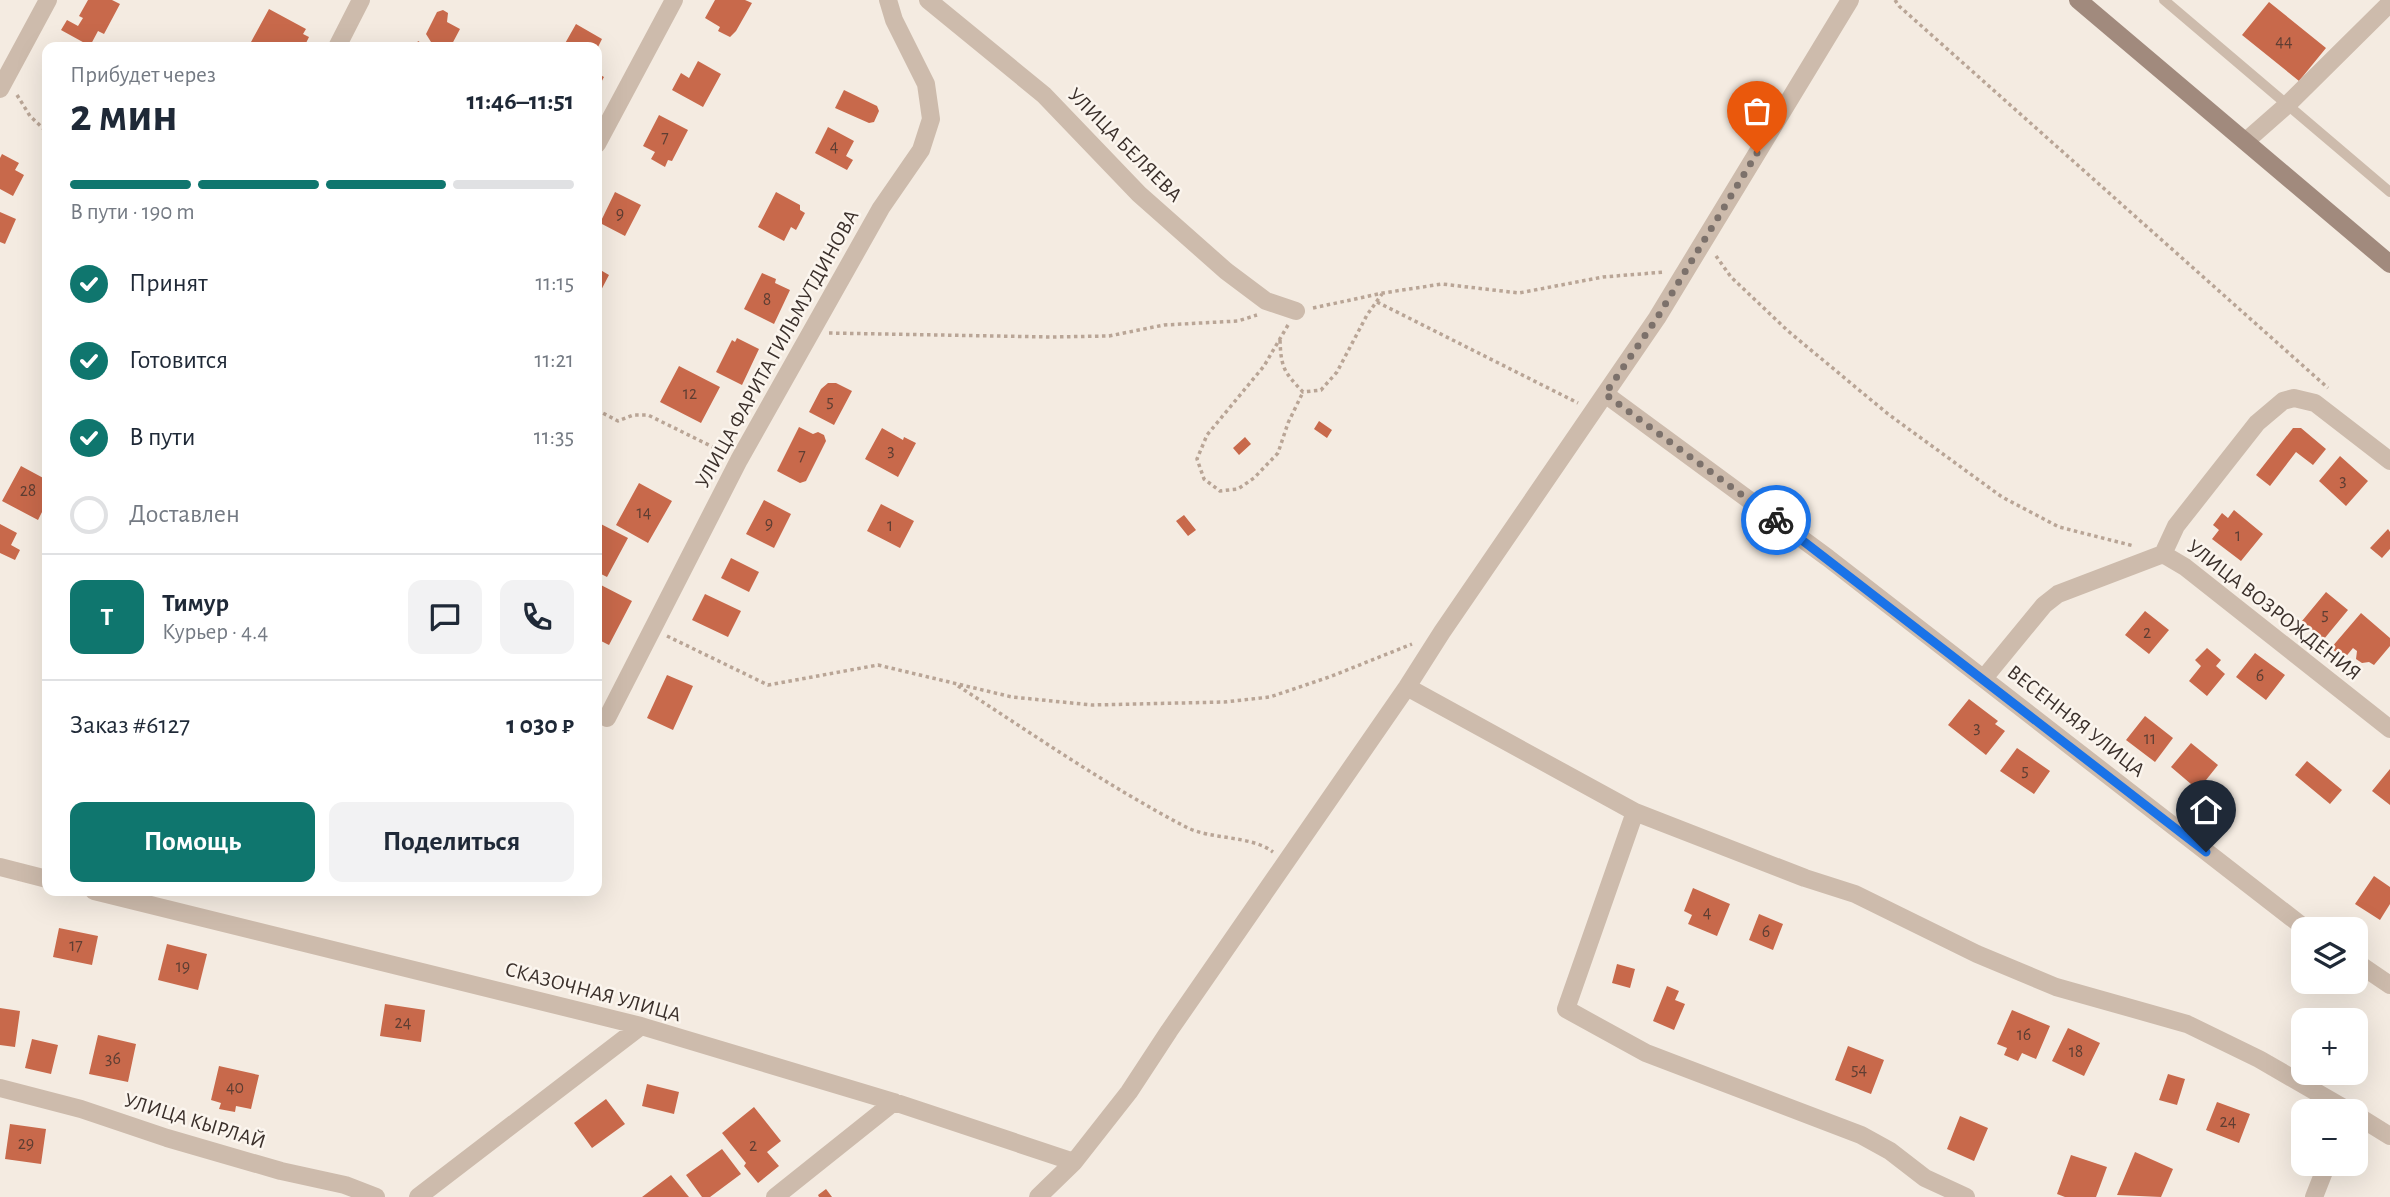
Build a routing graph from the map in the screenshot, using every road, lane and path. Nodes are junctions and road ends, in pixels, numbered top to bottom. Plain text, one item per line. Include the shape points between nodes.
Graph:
1 (48, 0) edge
2 (361, 0) edge
3 (674, 0) edge
4 (888, 0) edge
5 (929, 0) edge
6 (1850, 0) edge
7 (1895, 0) edge
8 (2078, 0) edge
9 (2164, 0) edge
10 (2390, 3) edge
11 (340, 42) edge
12 (3, 83) edge
13 (2287, 105) junction
14 (42, 128) edge
15 (602, 135) edge
16 (2246, 141) junction
17 (2390, 192) edge
18 (1704, 241) junction
19 (2390, 264) edge
20 (1686, 270) junction
21 (1383, 293) junction
22 (1377, 302) junction
23 (1296, 311) junction
24 (1259, 314) dead end
25 (810, 333) junction
26 (1280, 338) junction
27 (1303, 392) junction
28 (2332, 392) dead end
29 (1605, 394) junction
30 (1593, 411) junction
31 (602, 413) edge
32 (739, 460) junction
33 (2390, 461) edge
34 (2163, 554) junction
35 (652, 629) junction
36 (1442, 632) junction
37 (1984, 678) junction
38 (953, 683) junction
39 (1407, 687) junction
40 (607, 718) dead end
41 (2390, 729) edge
42 (1635, 812) junction
43 (1285, 862) junction
44 (0, 867) edge
45 (42, 878) edge
46 (114, 896) edge
47 (2291, 917) edge
48 (2368, 970) edge
49 (2390, 985) edge
50 (641, 1026) junction
51 (0, 1088) edge
52 (2328, 1099) edge
53 (894, 1102) junction
54 (2368, 1122) edge
55 (2390, 1136) edge
56 (1074, 1162) junction
57 (2322, 1176) edge
58 (376, 1197) edge
59 (418, 1197) edge
60 (775, 1197) edge
61 (1038, 1197) edge
62 (1966, 1197) edge
63 (2314, 1197) edge

1 - 12 street
2 - 11 street
3 - 15 street
4 - 25 street, УЛИЦА ФАРИТА ГИЛЬМУТДИНОВА via 926,84 931,119 921,150 881,208
5 - 23 street, УЛИЦА БЕЛЯЕВА via 1044,95 1139,194 1226,271 1266,301
6 - 18 street
7 - 28 path
8 - 16 main road
9 - 13 lane
10 - 13 street
12 - 14 path
13 - 16 street
13 - 17 lane
16 - 19 main road
18 - 20 street
18 - 34 path via 1731,277 1788,331 1888,414 2002,497 2059,527
20 - 21 path via 1603,277 1519,293 1442,285
20 - 29 street
21 - 22 path
21 - 23 path
22 - 27 path via 1337,372 1321,390
22 - 30 path
23 - 26 path
24 - 25 path via 1238,321 1164,325 1109,335
25 - 32 street, УЛИЦА ФАРИТА ГИЛЬМУТДИНОВА
26 - 27 path via 1281,363
26 - 27 path via 1264,366 1208,435 1197,459 1204,479 1220,491 1238,489 1254,478 1278,453
29 - 30 street
29 - 37 street, ВЕСЕННЯЯ УЛИЦА
30 - 36 street
31 - 32 path via 618,421 648,415
32 - 35 street, УЛИЦА ФАРИТА ГИЛЬМУТДИНОВА
33 - 34 street via 2315,403 2294,398 2283,401 2257,423 2176,526
34 - 37 street via 2058,594
34 - 41 street, УЛИЦА ВОЗРОЖДЕНИЯ
35 - 38 path via 768,685 878,665
35 - 40 street, УЛИЦА ФАРИТА ГИЛЬМУТДИНОВА
36 - 38 path via 1270,697 1224,702 1092,705 1012,697
36 - 39 street
37 - 47 street, ВЕСЕННЯЯ УЛИЦА
38 - 43 path via 1189,829 1270,849
39 - 42 street
39 - 43 street
42 - 52 street via 1854,894 2056,987 2188,1024
42 - 62 street via 1566,1009 1646,1053 1861,1135 1925,1178
43 - 56 street via 1129,1092
44 - 45 street
46 - 50 street, СКАЗОЧНАЯ УЛИЦА
48 - 49 street
50 - 53 street, СКАЗОЧНАЯ УЛИЦА
50 - 59 street
51 - 58 street, УЛИЦА КЫРЛАЙ
53 - 56 street, СКАЗОЧНАЯ УЛИЦА
53 - 60 street
54 - 55 street
56 - 61 street
57 - 63 street

